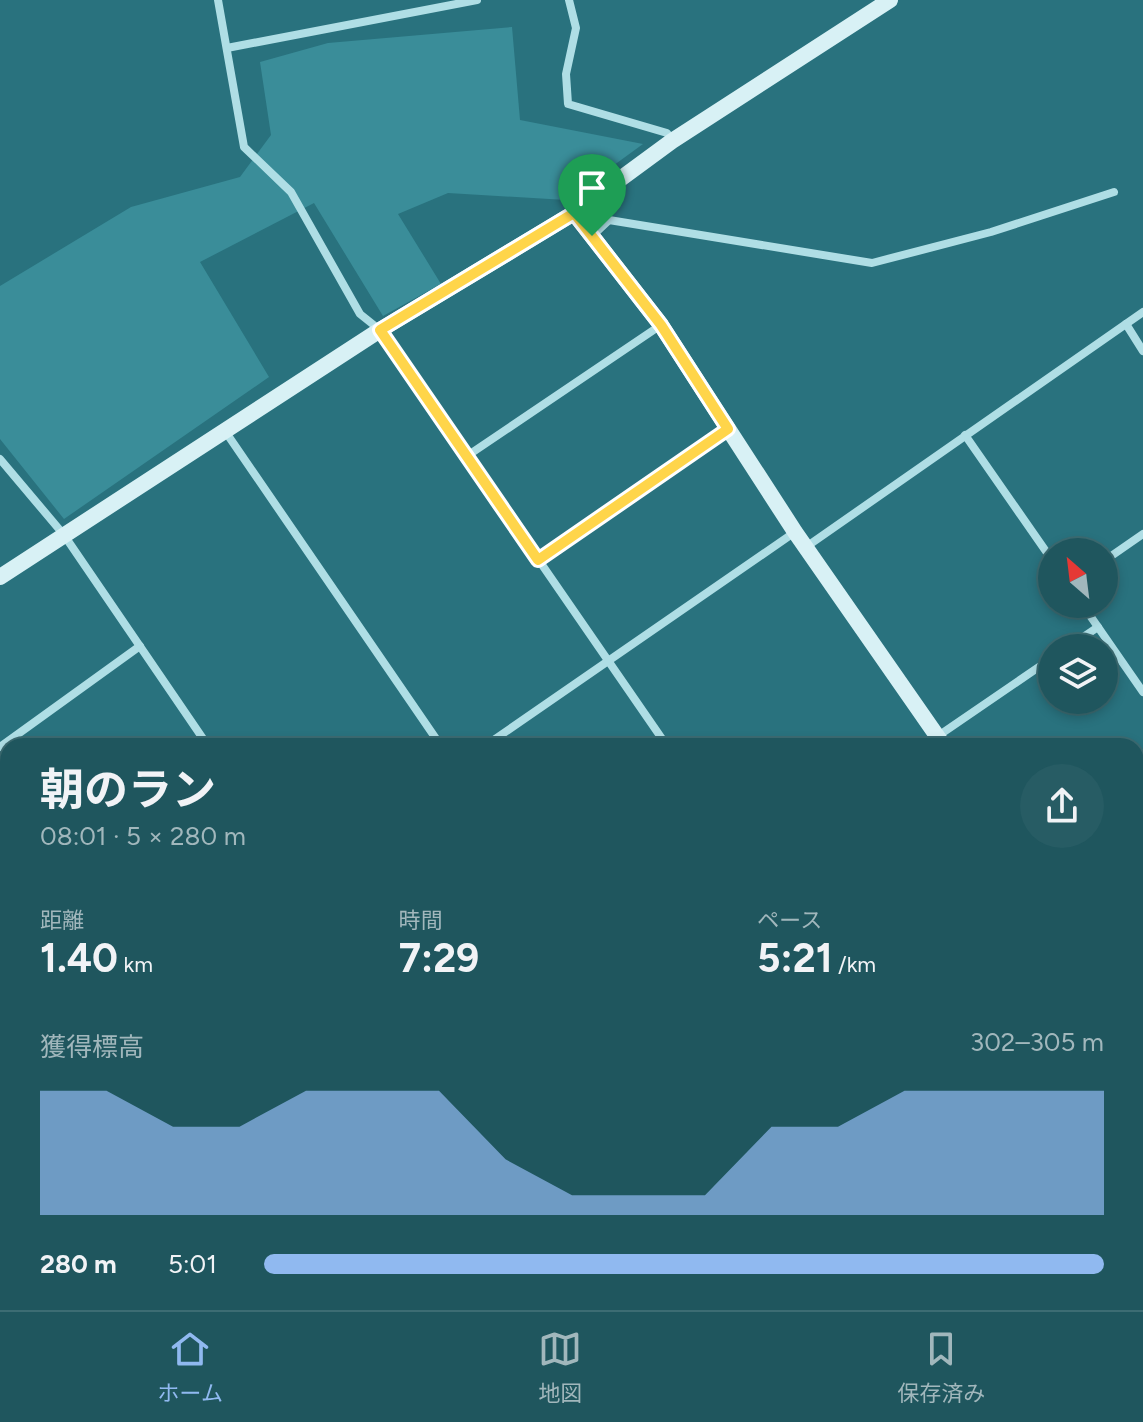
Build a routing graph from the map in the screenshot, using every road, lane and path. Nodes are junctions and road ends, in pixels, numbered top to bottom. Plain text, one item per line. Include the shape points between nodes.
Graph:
1 (218, 0) edge
2 (477, 0) edge
3 (569, 0) edge
4 (890, 0) edge
5 (227, 48) junction
6 (672, 141) junction
7 (1114, 192) dead end
8 (574, 213) junction
9 (592, 236) junction
10 (1143, 312) edge
11 (1126, 324) junction
12 (661, 325) junction
13 (380, 330) junction
14 (1143, 351) edge
15 (728, 429) junction
16 (225, 431) junction
17 (965, 435) junction
18 (467, 456) junction
19 (0, 459) edge
20 (4, 472) edge
21 (795, 532) junction
22 (1143, 534) edge
23 (64, 535) junction
24 (1038, 540) edge
25 (805, 548) junction
26 (1118, 551) edge
27 (538, 560) junction
28 (0, 577) edge
29 (1092, 618) edge
30 (1098, 627) junction
31 (1088, 634) edge
32 (140, 646) junction
33 (608, 661) junction
34 (1038, 668) edge
35 (1143, 692) edge
36 (12, 738) edge
37 (203, 738) edge
38 (436, 738) edge
39 (497, 738) edge
40 (661, 738) edge
41 (939, 738) edge
42 (945, 738) edge

1 - 5 street
2 - 5 street
3 - 6 street via 576,28 566,74 568,104 667,133
4 - 6 street
5 - 13 street via 244,147 291,192 360,314
6 - 8 street
7 - 9 street via 872,263 609,220
8 - 9 street
8 - 13 street
9 - 12 street
10 - 11 street
11 - 14 street
11 - 17 street
12 - 15 street
12 - 18 street
13 - 16 street
13 - 18 street
15 - 21 street
15 - 27 street
16 - 23 street
16 - 38 street
17 - 24 street
17 - 25 street
18 - 27 street
19 - 20 street
20 - 23 street
21 - 25 street
21 - 33 street
22 - 26 street
23 - 28 street
23 - 32 street
25 - 41 street
27 - 33 street
29 - 30 street
30 - 31 street
30 - 35 street
32 - 36 street
32 - 37 street
33 - 39 street
33 - 40 street
34 - 42 street

